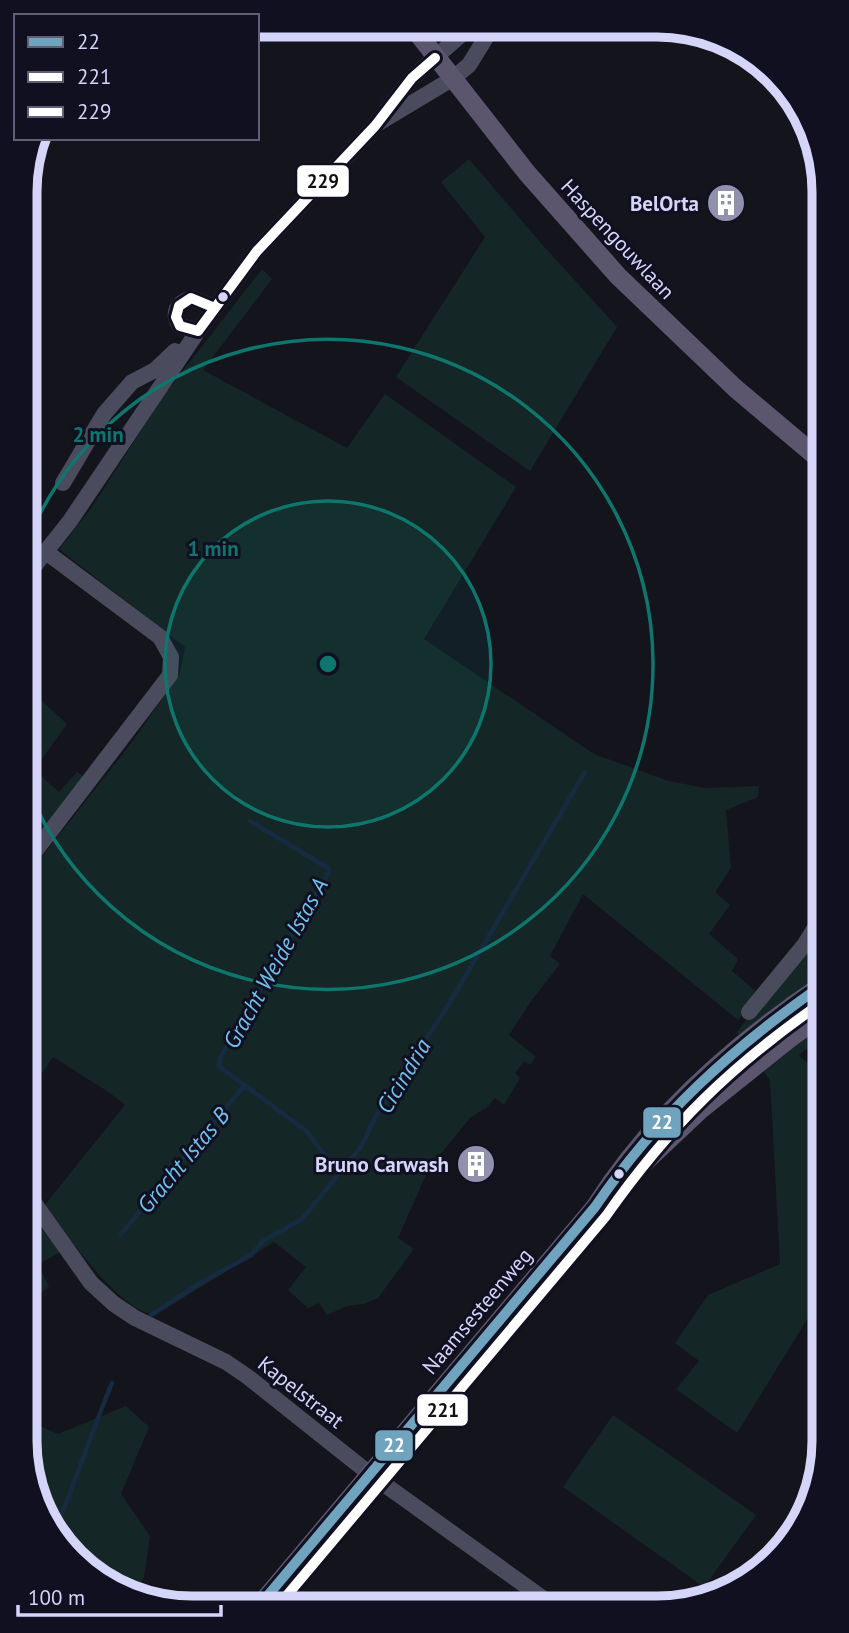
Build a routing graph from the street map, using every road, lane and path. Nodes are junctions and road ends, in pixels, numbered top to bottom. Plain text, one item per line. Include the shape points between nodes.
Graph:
1 (420, 37) edge
2 (459, 37) edge
3 (486, 37) edge
4 (436, 58) junction
5 (453, 79) junction
6 (375, 125) junction
7 (215, 308) junction
8 (198, 331) junction
9 (812, 453) edge
10 (63, 483) dead end
11 (46, 551) junction
12 (37, 562) edge
13 (37, 849) edge
14 (812, 932) edge
15 (812, 992) edge
16 (749, 1012) dead end
17 (812, 1021) edge
18 (37, 1207) edge
19 (595, 1207) junction
20 (370, 1474) junction
21 (267, 1596) edge
22 (540, 1596) edge

1 - 4 main road, Haspengouwlaan
2 - 4 street
3 - 5 street via 469,65
4 - 5 main road, Haspengouwlaan
4 - 6 street via 412,78
5 - 6 street
5 - 9 main road, Haspengouwlaan via 527,173 618,276 735,388
6 - 7 street via 257,251
7 - 8 street
7 - 8 street via 191,298 175,311 180,326
8 - 10 street via 155,370 132,382 104,414
8 - 11 street
11 - 12 street
11 - 13 street via 160,637 171,657 170,675
14 - 16 street
15 - 19 main road, Naamsesteenweg via 731,1044 614,1177
17 - 19 main road, Naamsesteenweg via 700,1110
18 - 20 street, Kapelstraat via 91,1283 114,1304 237,1369
19 - 20 main road, Naamsesteenweg
20 - 21 main road, Naamsesteenweg
20 - 22 street, Kapelstraat

